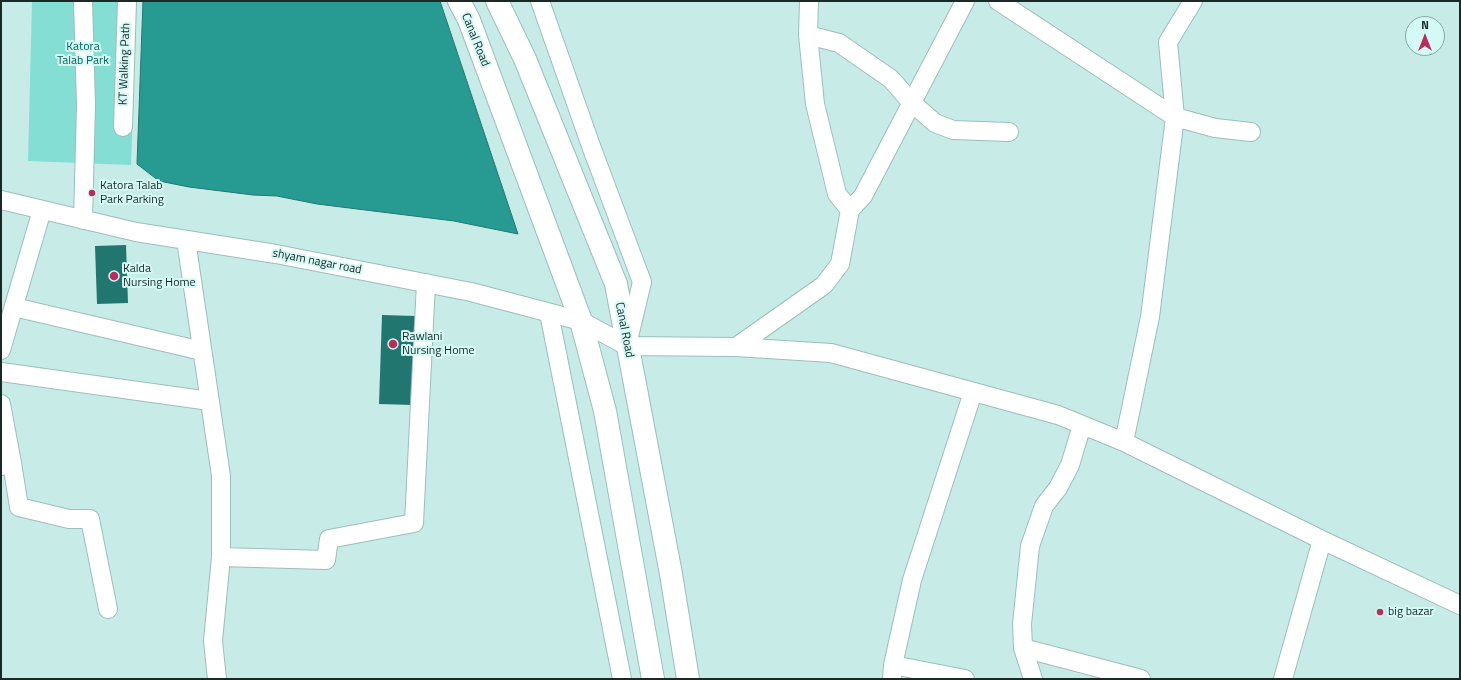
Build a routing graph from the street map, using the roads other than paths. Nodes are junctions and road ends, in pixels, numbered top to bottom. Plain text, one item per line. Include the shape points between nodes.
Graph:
1 (83, 1) edge
2 (127, 1) edge
3 (459, 1) edge
4 (497, 1) edge
5 (540, 1) edge
6 (809, 1) edge
7 (965, 1) edge
8 (998, 1) edge
9 (1192, 1) edge
10 (808, 35) junction
11 (911, 102) junction
12 (1176, 117) junction
13 (123, 127) dead end
14 (1009, 132) dead end
15 (1251, 132) dead end
16 (1, 200) edge
17 (42, 210) junction
18 (850, 210) junction
19 (84, 220) junction
20 (186, 240) junction
21 (426, 283) junction
22 (14, 307) junction
23 (549, 313) junction
24 (581, 321) junction
25 (627, 346) junction
26 (736, 347) junction
27 (1, 350) edge
28 (202, 351) junction
29 (1, 372) edge
30 (973, 392) junction
31 (210, 401) junction
32 (1, 404) edge
33 (1082, 425) junction
34 (1124, 442) junction
35 (6, 465) edge
36 (1322, 540) junction
37 (221, 557) junction
38 (1460, 605) edge
39 (108, 609) dead end
40 (1023, 648) junction
41 (893, 672) edge
42 (217, 679) edge
43 (622, 679) edge
44 (653, 679) edge
45 (688, 679) edge
46 (964, 679) edge
47 (1033, 679) edge
48 (1141, 679) edge
49 (1283, 679) edge

1 - 19 street via 86,105
2 - 13 street, KT Walking Path
3 - 24 main road, Canal Road
4 - 25 main road, Canal Road via 526,59 616,284
5 - 25 street via 642,282
6 - 10 street
7 - 11 street
8 - 12 street
9 - 12 street via 1168,42
10 - 11 street via 839,43 891,79
10 - 18 street via 816,104 837,194
11 - 14 street via 935,123 953,130
11 - 18 street via 863,196
12 - 15 street via 1215,128
12 - 34 street via 1150,317
16 - 17 street, shyam nagar road
17 - 19 street, shyam nagar road
17 - 22 street
18 - 26 street via 840,264 824,285
19 - 20 street, shyam nagar road
20 - 21 street, shyam nagar road via 276,254
20 - 28 street
21 - 23 street, shyam nagar road
21 - 37 street via 414,523 329,539 326,560
22 - 27 street
22 - 28 street
23 - 24 street, shyam nagar road
23 - 43 street
24 - 25 street, shyam nagar road
24 - 44 main road, Canal Road via 605,411
25 - 26 street
25 - 45 main road, Canal Road via 671,574
26 - 30 street via 831,353
28 - 31 street
29 - 31 street
30 - 33 street via 1058,415
30 - 41 street via 912,580
31 - 37 street via 221,476
32 - 35 street
33 - 34 street
33 - 40 street via 1070,465 1058,488 1044,506 1030,546 1022,624
34 - 36 street
35 - 39 street via 19,507 69,519 90,519
36 - 38 street
36 - 49 street
37 - 42 street via 212,641
40 - 47 street
40 - 48 street
41 - 46 street

